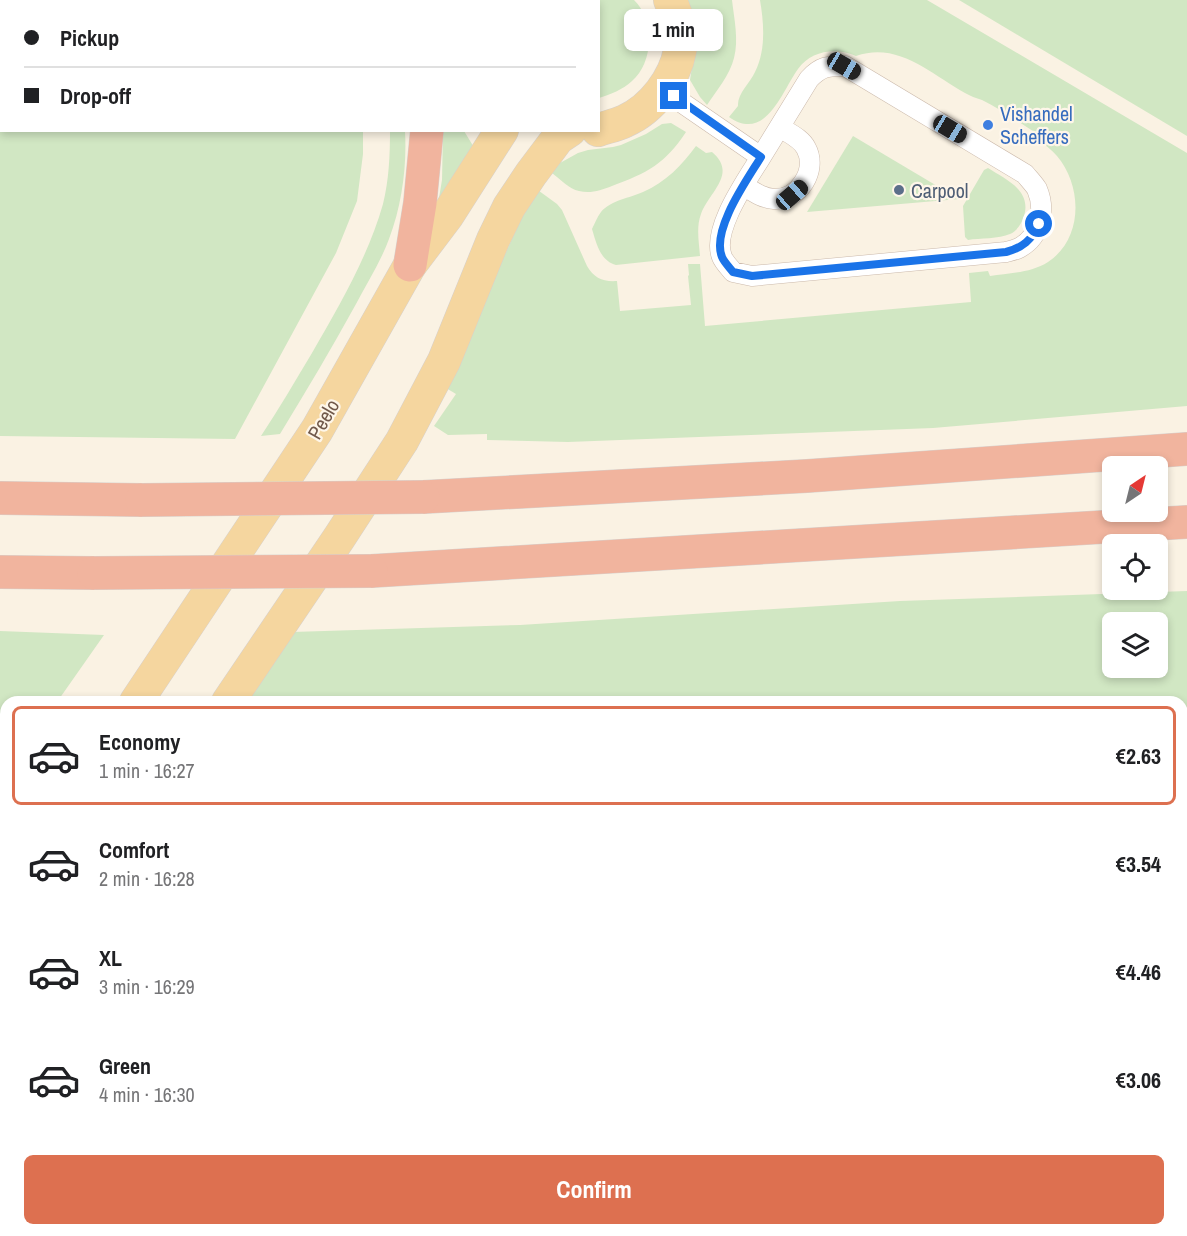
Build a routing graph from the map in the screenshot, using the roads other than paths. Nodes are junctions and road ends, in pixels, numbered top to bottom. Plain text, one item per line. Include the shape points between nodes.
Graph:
1 (670, 0) edge
2 (662, 89) junction
3 (780, 127) junction
4 (600, 129) edge
5 (427, 132) edge
6 (501, 132) edge
7 (567, 132) edge
8 (761, 157) junction
9 (744, 186) junction
10 (410, 265) junction
11 (1187, 449) edge
12 (0, 498) edge
13 (1180, 525) edge
14 (0, 572) edge
15 (140, 696) edge
16 (232, 696) edge

1 - 2 main road via 678,19 680,48 674,70
2 - 4 main road via 648,107 626,121
2 - 8 lane
3 - 8 lane
3 - 9 lane via 807,149 809,167 802,186 792,195 773,199
3 - 9 lane via 815,72 826,66 844,66 1025,174 1040,197 1039,224 1031,238 1018,249 1006,252 752,276 733,272 722,256 720,238
5 - 10 highway
6 - 10 main road, Peelo
7 - 16 main road via 558,138 509,207 444,361 402,441
8 - 9 lane
10 - 15 main road, Peelo via 317,430
11 - 12 highway, bridge via 807,476 423,497 142,501
13 - 14 highway, bridge via 371,571

